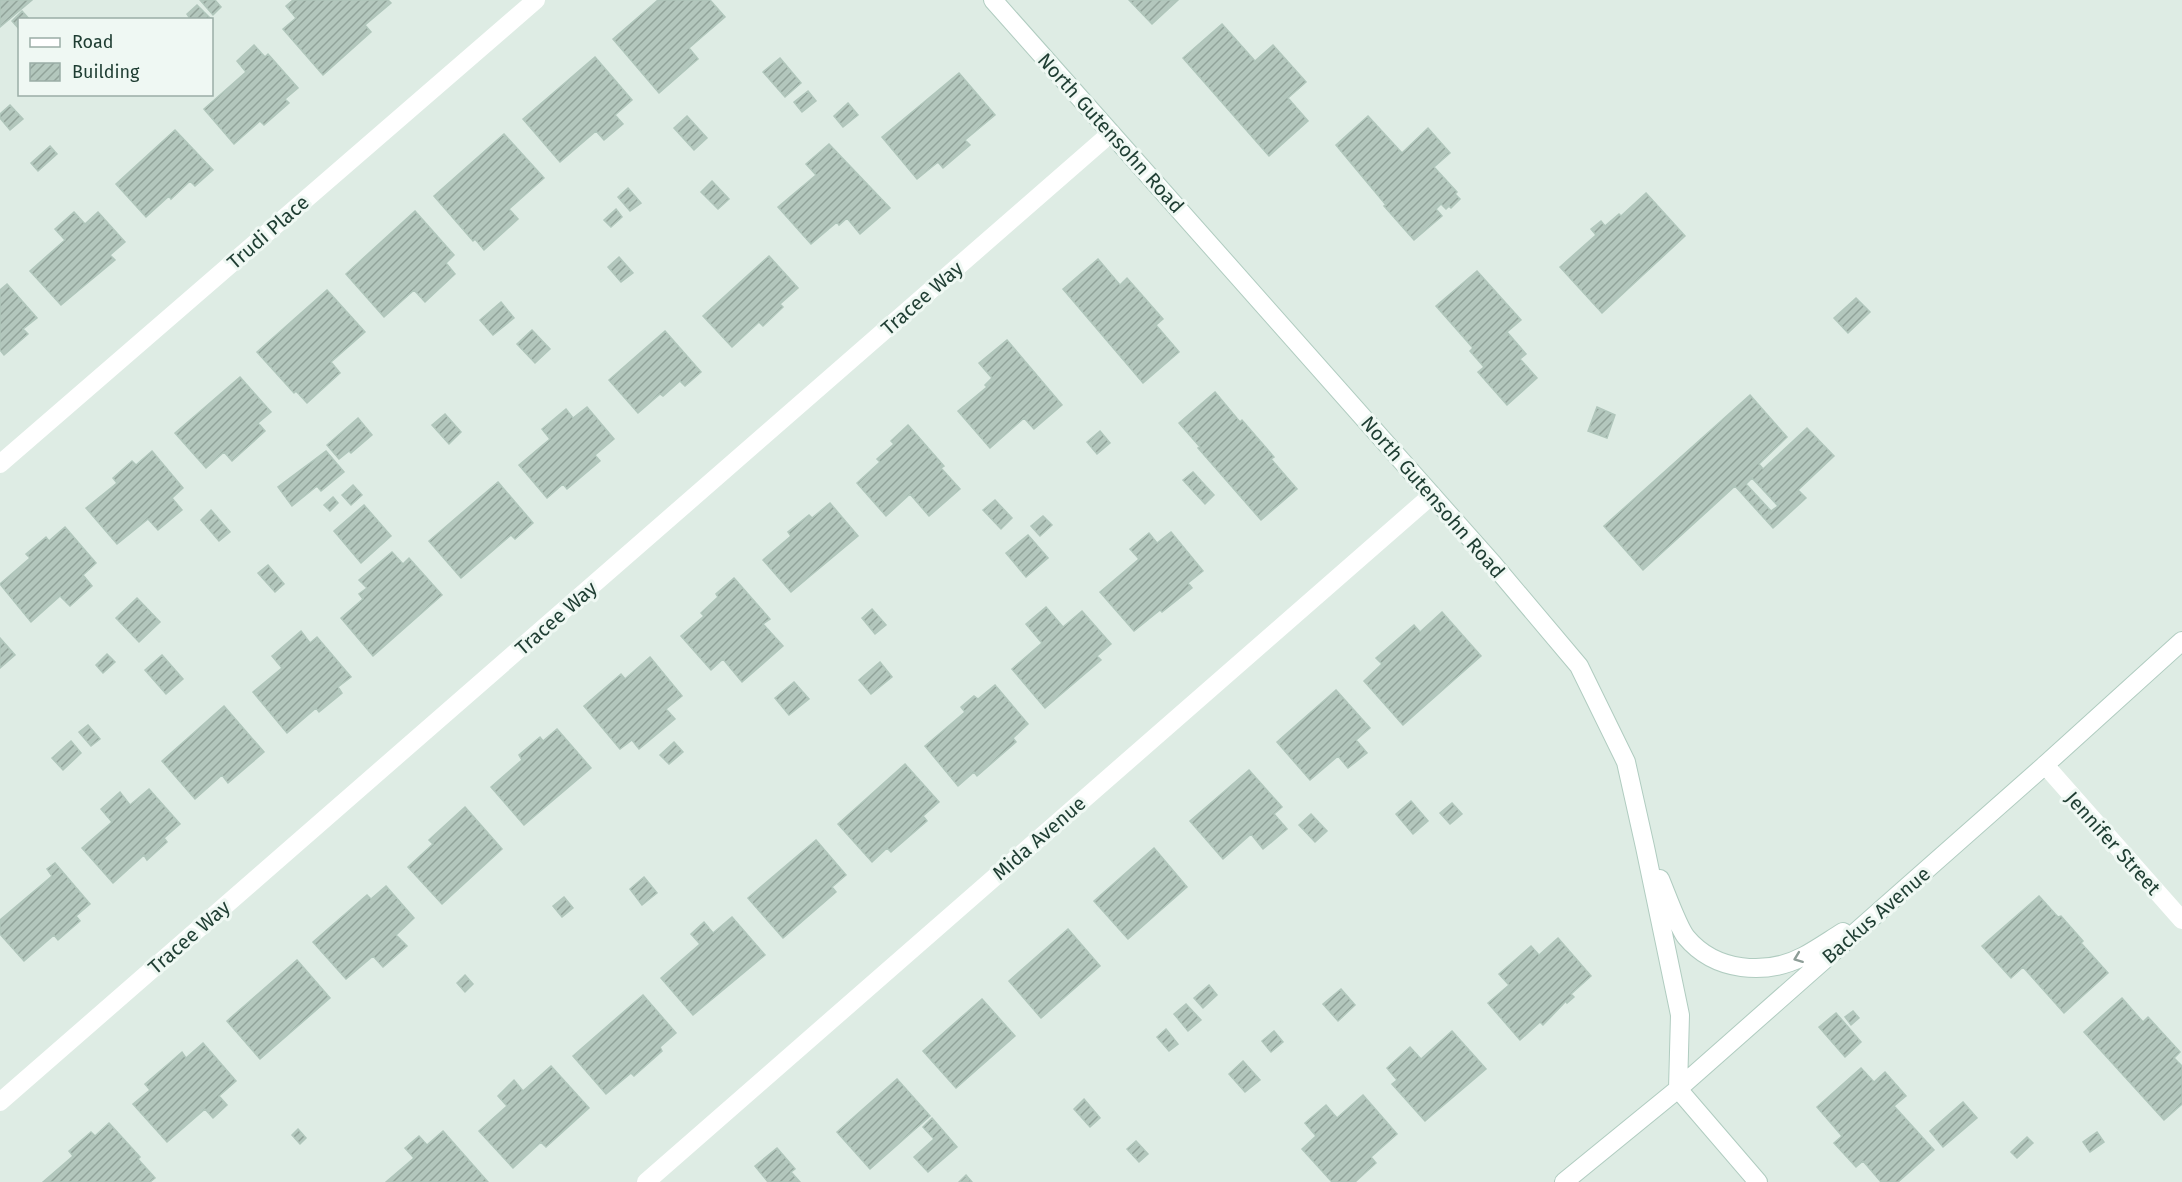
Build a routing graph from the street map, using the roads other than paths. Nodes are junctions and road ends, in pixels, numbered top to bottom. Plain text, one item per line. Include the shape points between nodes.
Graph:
1 (536, 0) edge
2 (993, 0) edge
3 (1111, 133) junction
4 (0, 464) edge
5 (1432, 495) junction
6 (2182, 641) edge
7 (2045, 765) junction
8 (1645, 847) junction
9 (1884, 907) junction
10 (2182, 920) edge
11 (1678, 1089) junction
12 (0, 1102) edge
13 (646, 1182) edge
14 (1564, 1182) edge
15 (1758, 1182) edge

1 - 4 street, Trudi Place
2 - 3 street, North Gutensohn Road
3 - 5 street, North Gutensohn Road
3 - 12 street, Tracee Way
5 - 8 street, North Gutensohn Road via 1579,666 1626,762
5 - 13 street, Mida Avenue
6 - 7 street, Backus Avenue
7 - 9 street, Backus Avenue
7 - 10 street, Jennifer Street
9 -> 8 street via 1802,957 1765,968 1732,967 1708,956 1685,937
8 - 11 street, North Gutensohn Road via 1680,1015
9 - 11 street, Backus Avenue
11 - 14 street, Backus Avenue
11 - 15 street

